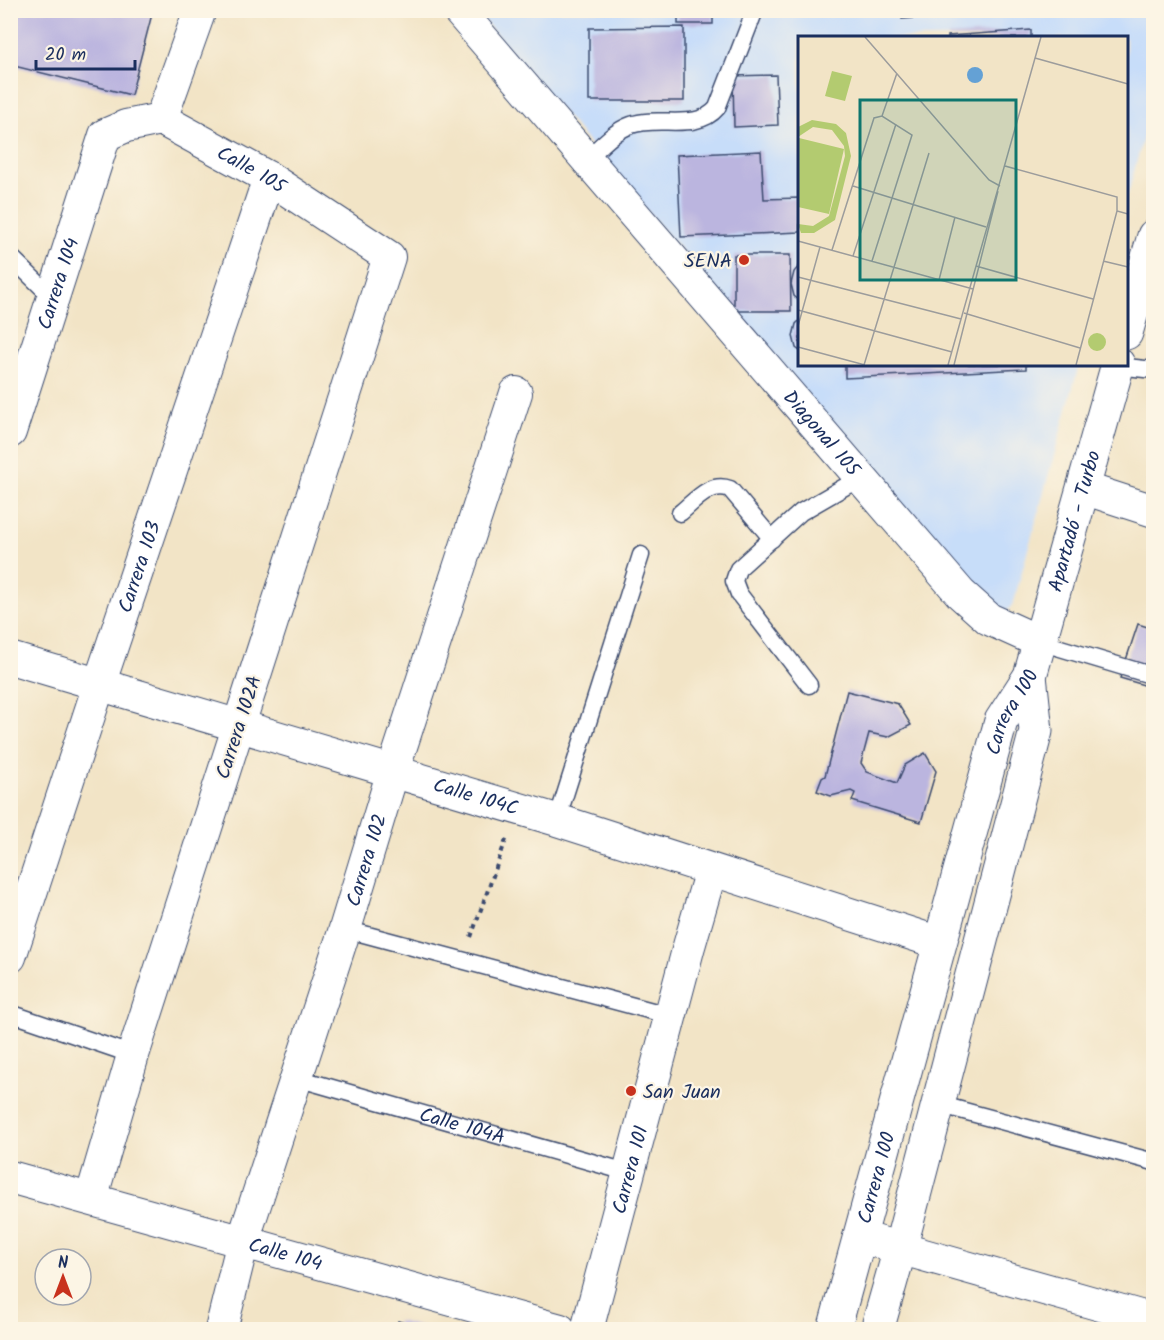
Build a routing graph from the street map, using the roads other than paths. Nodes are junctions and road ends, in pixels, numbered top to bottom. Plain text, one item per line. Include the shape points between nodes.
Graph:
1 (200, 10) edge
2 (458, 10) edge
3 (755, 10) edge
4 (161, 119) junction
5 (586, 160) junction
6 (269, 178) junction
7 (1154, 236) edge
8 (10, 256) edge
9 (389, 257) joint
10 (53, 298) junction
11 (1128, 326) edge
12 (1117, 366) edge
13 (1124, 366) edge
14 (1154, 370) edge
15 (516, 393) dead end
16 (10, 432) edge
17 (860, 478) junction
18 (1083, 488) junction
19 (1154, 511) edge
20 (680, 513) dead end
21 (772, 539) junction
22 (641, 555) dead end
23 (1040, 642) junction
24 (10, 658) edge
25 (1030, 676) junction
26 (1154, 676) edge
27 (99, 685) junction
28 (808, 685) dead end
29 (238, 724) junction
30 (393, 771) junction
31 (557, 820) junction
32 (711, 870) junction
33 (345, 929) junction
34 (940, 943) junction
35 (10, 957) edge
36 (10, 1013) edge
37 (671, 1016) junction
38 (133, 1055) junction
39 (297, 1078) junction
40 (938, 1104) junction
41 (1154, 1162) edge
42 (630, 1173) junction
43 (10, 1177) edge
44 (91, 1199) junction
45 (860, 1237) junction
46 (243, 1241) junction
47 (900, 1249) junction
48 (1154, 1320) edge
49 (221, 1329) edge
50 (560, 1329) edge
51 (587, 1329) edge
52 (834, 1329) edge
53 (877, 1329) edge

1 - 4 street
2 - 5 street, Diagonal 105
3 - 5 lane via 711,116 697,122 630,125
4 - 6 street, Calle 105
4 - 10 street, Carrera 104 via 105,135
5 - 17 street, Diagonal 105
6 - 9 street, Calle 105
6 - 27 street, Carrera 103
7 - 11 main road
8 - 10 lane
9 - 29 street, Carrera 102A
10 - 16 street, Carrera 104
12 - 18 main road, Apartadó - Turbo
13 - 14 lane
15 - 30 street, Carrera 102
17 - 21 lane via 801,512
17 - 23 street, Diagonal 105 via 961,594 989,619
18 - 19 street
18 - 23 main road, Apartadó - Turbo
20 - 21 lane via 712,487 722,486 730,489
21 - 28 lane via 738,569 734,581 739,594
22 - 31 lane
23 - 25 main road, Apartadó - Turbo
23 - 26 lane
24 - 27 street, Calle 104C
25 - 34 main road, Carrera 100 via 1001,721
25 - 40 main road, Carrera 100 via 1036,731
27 - 29 street, Calle 104C
27 - 35 street, Carrera 103
29 - 30 street, Calle 104C
29 - 38 street, Carrera 102A
30 - 31 street, Calle 104C
30 - 33 street, Carrera 102
31 - 32 street, Calle 104C
32 - 34 street, Calle 104C
32 - 37 street, Carrera 101
33 - 37 lane
33 - 39 street, Carrera 102
34 - 45 main road, Carrera 100
36 - 38 lane
37 - 42 street, Carrera 101
38 - 44 street, Carrera 102A
39 - 42 lane, Calle 104A
39 - 46 street, Carrera 102
40 - 41 lane
40 - 47 main road, Carrera 100
42 - 51 street, Carrera 101
43 - 44 street, Calle 104
44 - 46 street, Calle 104
45 - 47 street
45 - 52 main road, Carrera 100
46 - 49 street, Carrera 102
46 - 50 street, Calle 104
47 - 48 street
47 - 53 main road, Carrera 100

